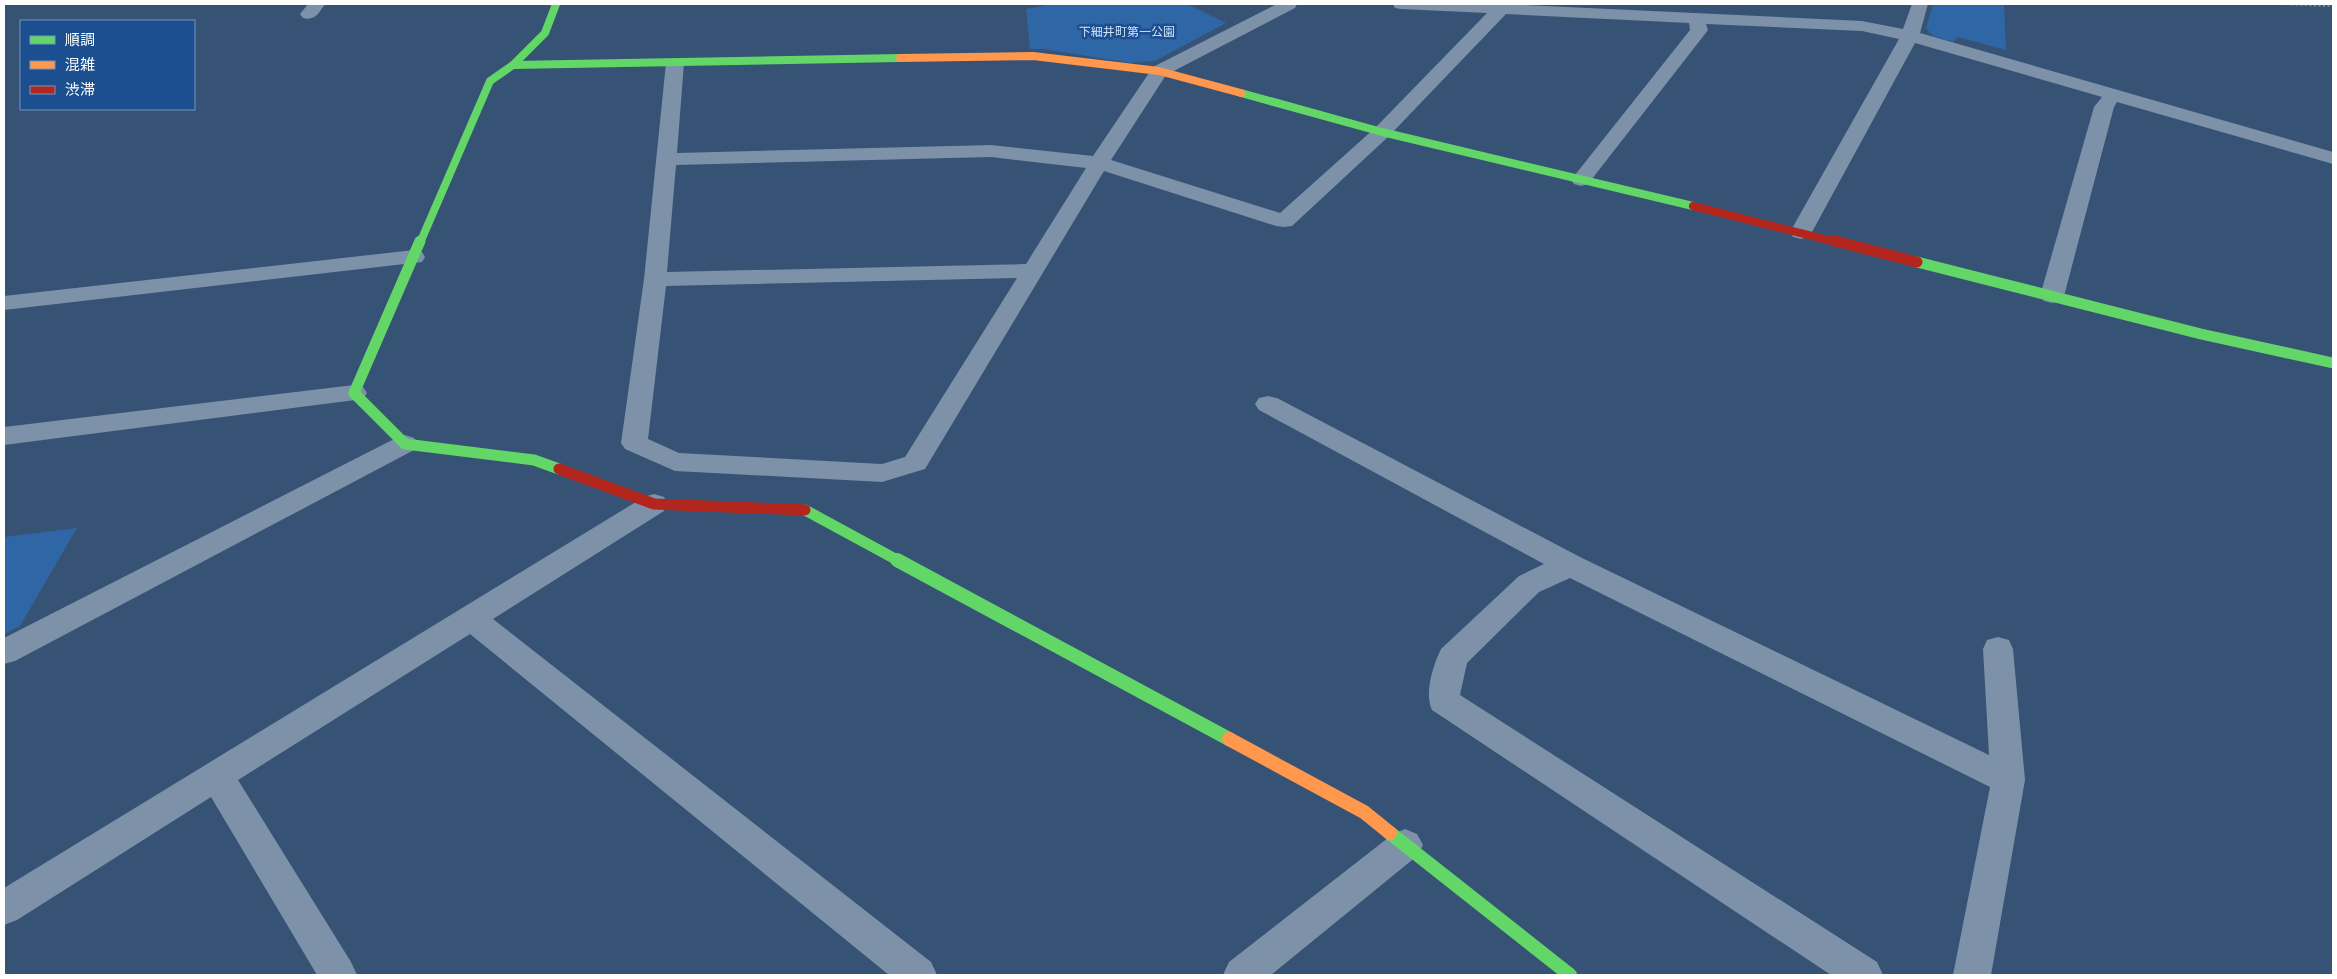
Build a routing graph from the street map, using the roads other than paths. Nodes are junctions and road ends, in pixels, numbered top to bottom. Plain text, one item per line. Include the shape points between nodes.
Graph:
1 (556, 4) edge
2 (1289, 4) edge
3 (1401, 4) edge
4 (1920, 4) edge
5 (1501, 9) junction
6 (1696, 18) junction
7 (1910, 36) junction
8 (675, 63) junction
9 (513, 65) junction
10 (1159, 71) junction
11 (2112, 96) junction
12 (1382, 132) junction
13 (2333, 158) edge
14 (666, 159) junction
15 (1099, 163) junction
16 (1581, 180) junction
17 (1801, 232) junction
18 (414, 257) junction
19 (1032, 271) junction
20 (654, 279) junction
21 (2052, 296) junction
22 (4, 303) edge
23 (2333, 363) edge
24 (354, 393) junction
25 (1268, 404) dead end
26 (4, 436) edge
27 (405, 444) junction
28 (654, 504) junction
29 (1570, 565) junction
30 (471, 618) junction
31 (1998, 649) dead end
32 (4, 652) edge
33 (217, 776) junction
34 (2008, 780) junction
35 (1405, 845) junction
36 (4, 908) edge
37 (338, 975) edge
38 (918, 975) edge
39 (1242, 975) edge
40 (1570, 975) edge
41 (1864, 975) edge
42 (1972, 975) edge

1 - 9 street via 545,32
2 - 10 street
3 - 5 street
4 - 7 street
5 - 6 street
5 - 12 street
6 - 7 street via 1862,26
6 - 16 street via 1699,30
7 - 11 street
7 - 17 street
8 - 9 street
8 - 10 street via 1033,56
8 - 14 street
9 - 18 street via 490,80
10 - 12 street
10 - 15 street
11 - 13 street
11 - 21 street via 2104,107
12 - 15 street via 1284,221
12 - 16 street
14 - 15 street via 990,151
14 - 20 street
15 - 19 street
16 - 17 street
17 - 21 street
18 - 22 street
18 - 24 street
19 - 20 street
19 - 20 street via 915,463 882,473 676,462 634,443
21 - 23 street
24 - 26 street
24 - 27 street
25 - 29 street
27 - 28 street via 534,460
27 - 32 street
28 - 30 street
28 - 35 street via 804,510 1364,812
29 - 34 street
29 - 41 street via 1529,584 1452,658 1443,701
30 - 33 street
30 - 38 street
31 - 34 street
33 - 36 street
33 - 37 street
34 - 42 street
35 - 39 street
35 - 40 street

